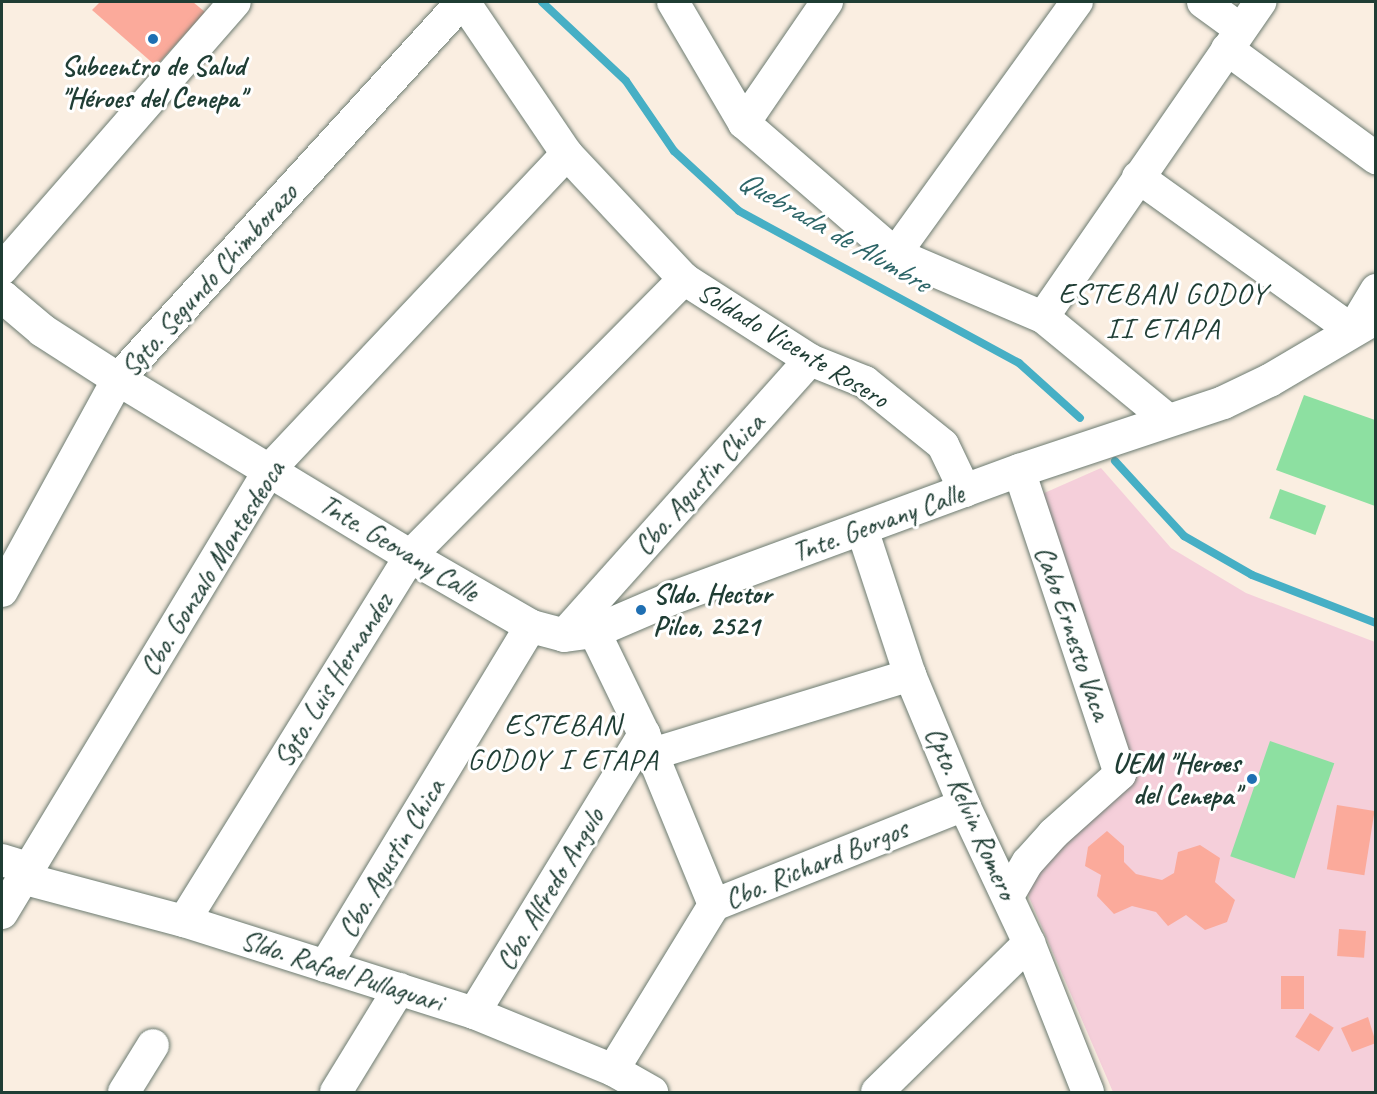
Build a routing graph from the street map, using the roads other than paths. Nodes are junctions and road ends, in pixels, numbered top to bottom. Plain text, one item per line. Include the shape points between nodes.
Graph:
1 (235, 2) edge
2 (463, 2) edge
3 (673, 2) edge
4 (827, 2) edge
5 (1077, 2) edge
6 (1203, 2) edge
7 (1260, 2) edge
8 (1233, 39) junction
9 (744, 123) junction
10 (567, 153) junction
11 (1376, 158) edge
12 (1138, 177) junction
13 (896, 254) junction
14 (684, 279) junction
15 (2, 290) edge
16 (1376, 290) edge
17 (1043, 317) junction
18 (1364, 323) edge
19 (810, 360) junction
20 (118, 379) junction
21 (1167, 419) junction
22 (270, 469) junction
23 (1018, 470) junction
24 (965, 491) junction
25 (862, 529) junction
26 (410, 556) junction
27 (2, 591) edge
28 (531, 626) junction
29 (579, 633) junction
30 (910, 675) junction
31 (648, 744) junction
32 (964, 805) junction
33 (17, 869) edge
34 (1008, 896) junction
35 (714, 904) junction
36 (2, 913) edge
37 (184, 921) junction
38 (1029, 943) junction
39 (325, 966) junction
40 (399, 989) junction
41 (474, 1013) junction
42 (153, 1045) dead end
43 (613, 1071) junction
44 (124, 1092) edge
45 (336, 1092) edge
46 (652, 1092) edge
47 (877, 1092) edge
48 (1088, 1092) edge

1 - 15 street
2 - 10 street, Soldado Vicente Rosero
2 - 20 street, Sgto. Segundo Chimborazo
3 - 9 street
4 - 9 street
5 - 13 street
6 - 8 street
7 - 8 street
8 - 11 street
8 - 12 street
9 - 13 street
10 - 14 street, Soldado Vicente Rosero
10 - 22 street, Cbo. Gonzalo Montesdeoca
12 - 17 street
12 - 18 street
13 - 17 street
14 - 19 street, Soldado Vicente Rosero
14 - 26 street, Sgto. Luis Hernandez
15 - 20 street, Tnte. Geovany Calle via 42,330
16 - 18 street, Tnte. Geovany Calle
17 - 21 street
18 - 21 street, Tnte. Geovany Calle via 1269,380 1223,402
19 - 24 street, Soldado Vicente Rosero via 865,382 943,445
19 - 29 street, Cbo. Agustin Chica
20 - 22 street, Tnte. Geovany Calle
20 - 27 street, Sgto. Segundo Chimborazo
21 - 23 street, Tnte. Geovany Calle
22 - 26 street, Tnte. Geovany Calle
22 - 33 street, Cbo. Gonzalo Montesdeoca
23 - 24 street, Tnte. Geovany Calle
23 - 34 street, Cabo Ernesto Vaca via 1120,774 1053,834 1028,862
24 - 25 street, Tnte. Geovany Calle
25 - 29 street, Tnte. Geovany Calle
25 - 30 street, Cpto. Kelvin Romero
26 - 28 street, Tnte. Geovany Calle
26 - 37 street, Sgto. Luis Hernandez
28 - 29 street, Tnte. Geovany Calle
28 - 39 street, Cbo. Agustin Chica
29 - 31 street
30 - 31 street
30 - 32 street, Cpto. Kelvin Romero
31 - 35 street
31 - 41 street, Cbo. Alfredo Angulo
32 - 34 street, Cpto. Kelvin Romero
32 - 35 street, Cbo. Richard Burgos
33 - 36 street, Cbo. Gonzalo Montesdeoca
33 - 37 street, Sldo. Rafael Pullaguari
34 - 38 street, Cpto. Kelvin Romero
35 - 43 street, Cbo. Richard Burgos
37 - 39 street, Sldo. Rafael Pullaguari
38 - 47 street
38 - 48 street, Cpto. Kelvin Romero
39 - 40 street, Sldo. Rafael Pullaguari
40 - 41 street, Sldo. Rafael Pullaguari
40 - 45 street
41 - 43 street, Sldo. Rafael Pullaguari
42 - 44 street
43 - 46 street, Sldo. Rafael Pullaguari

